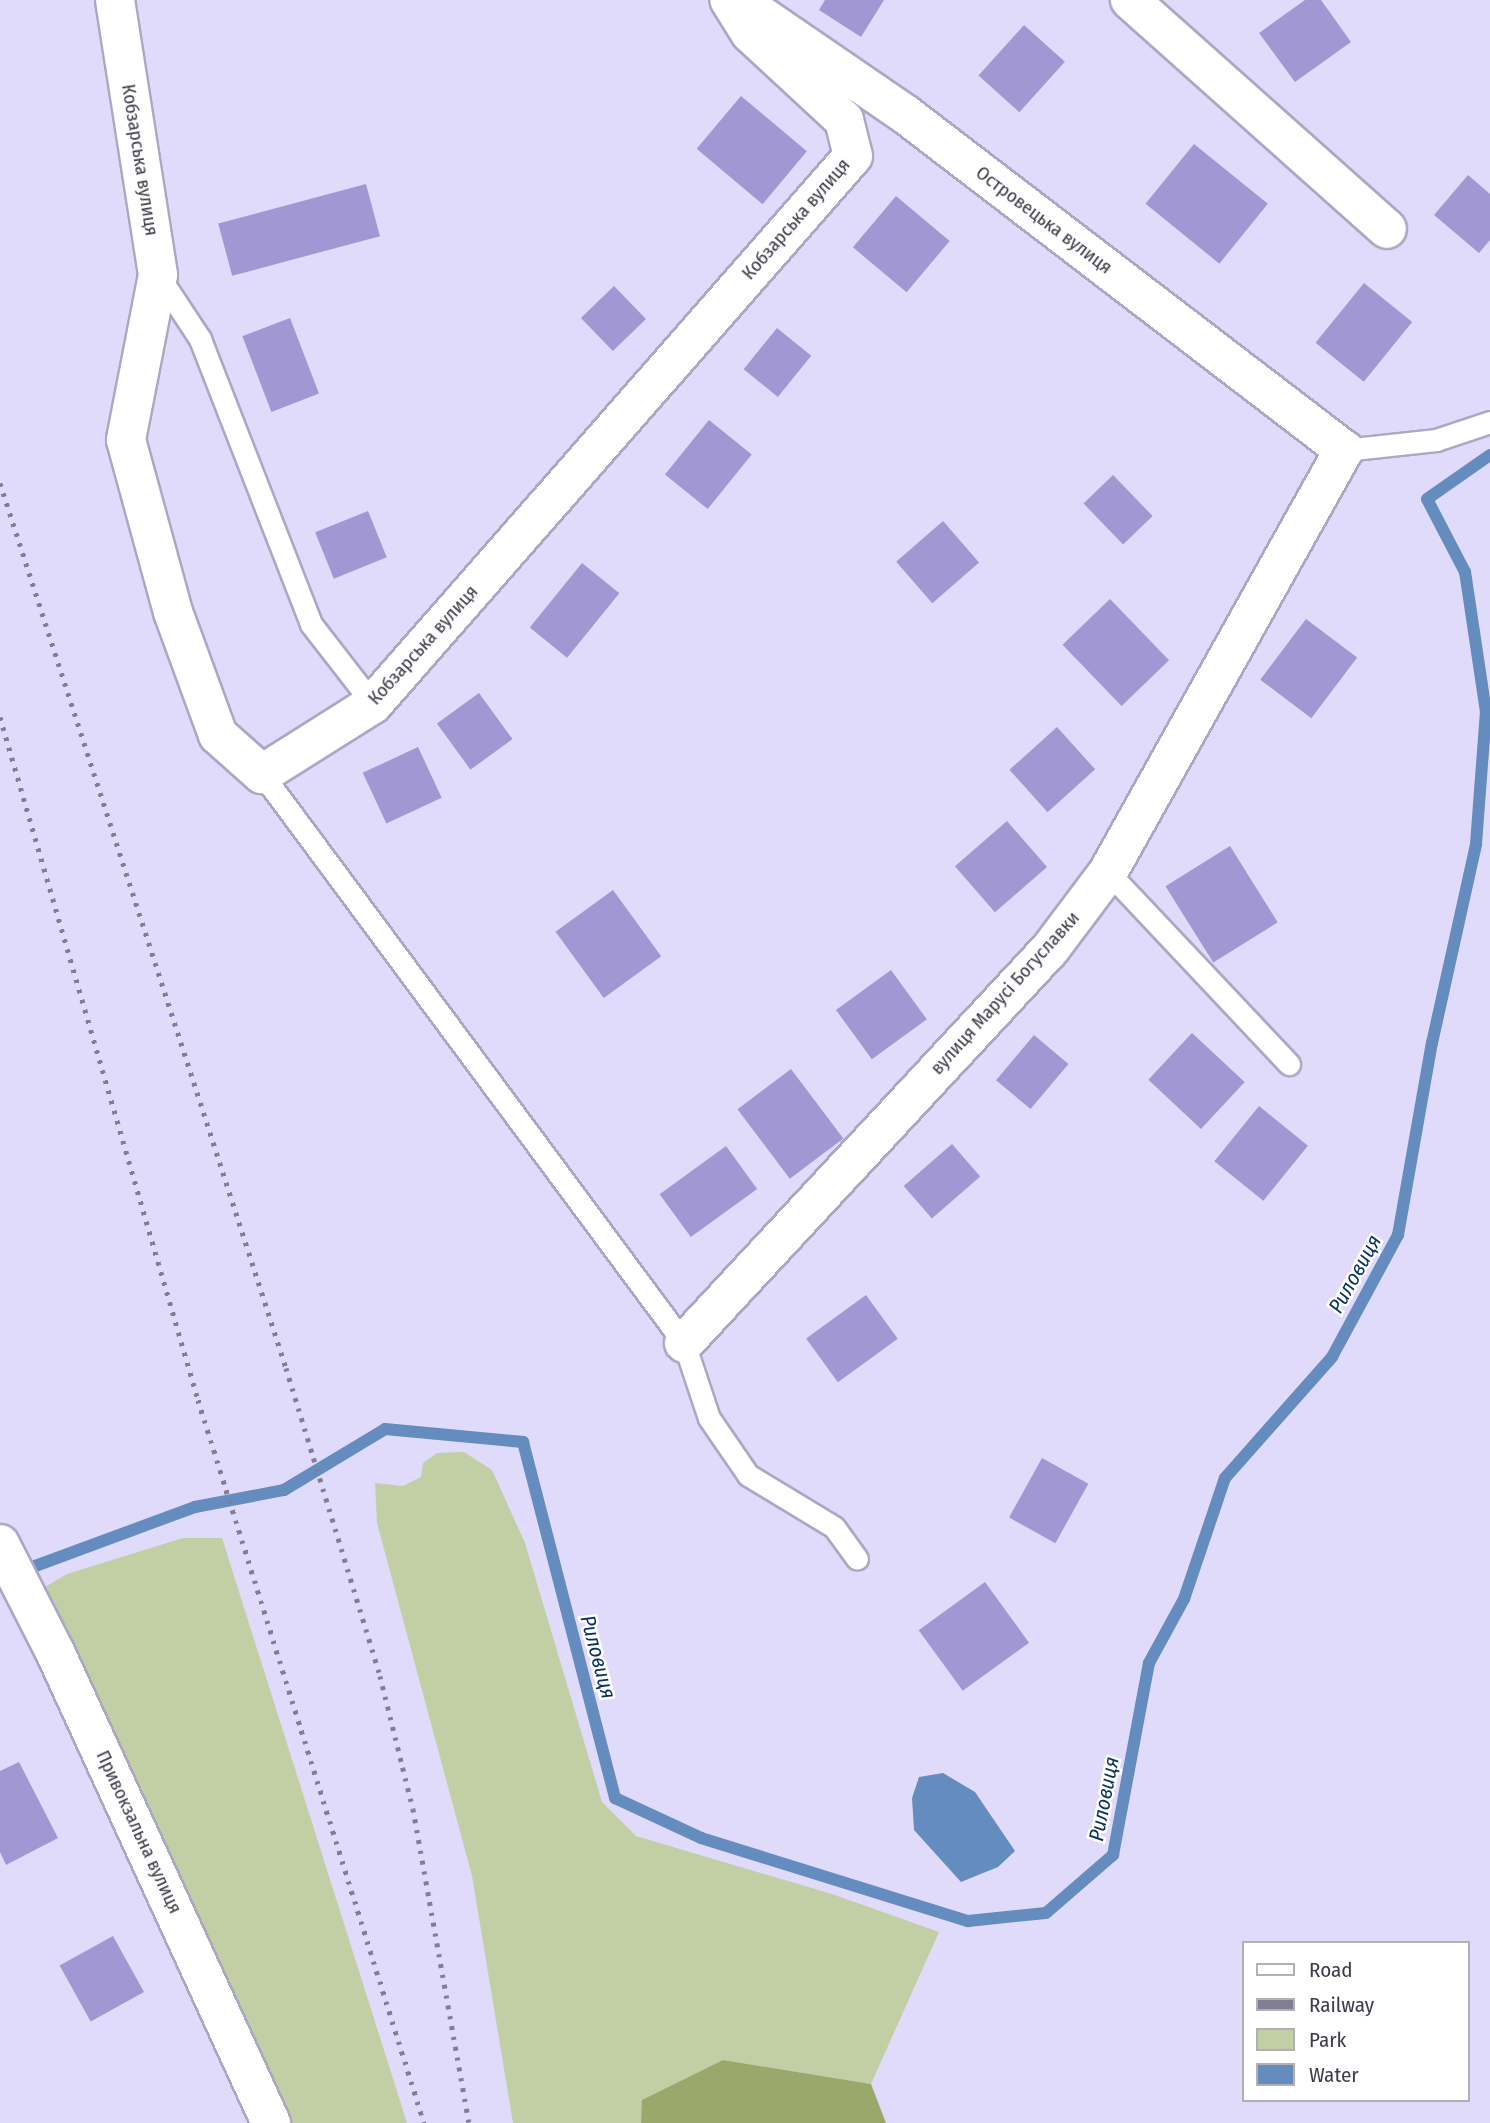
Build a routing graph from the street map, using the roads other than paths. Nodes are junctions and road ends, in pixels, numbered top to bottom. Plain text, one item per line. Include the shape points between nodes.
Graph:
1 (115, 0) edge
2 (729, 0) edge
3 (738, 0) edge
4 (1130, 0) edge
5 (1387, 229) dead end
6 (158, 275) junction
7 (1490, 422) edge
8 (1344, 450) junction
9 (373, 704) junction
10 (262, 774) junction
11 (1108, 873) junction
12 (1289, 1064) dead end
13 (684, 1343) junction
14 (0, 1544) edge
15 (857, 1559) dead end
16 (271, 2123) edge

1 - 6 street, Кобзарська вулиця
2 - 9 street, Кобзарська вулиця via 750,33 844,120 853,156
3 - 8 street, Островецька вулиця via 905,114
4 - 5 street
6 - 9 lane via 200,339 311,624
6 - 10 street, Кобзарська вулиця via 126,440 173,612 218,735
7 - 8 lane via 1436,440
8 - 11 street, вулиця Марусі Богуславки
9 - 10 street, Кобзарська вулиця
10 - 13 lane
11 - 12 lane
11 - 13 street, вулиця Марусі Богуславки via 1051,948
13 - 15 lane via 709,1418 748,1475 834,1527
14 - 16 street, Привокзальна вулиця via 56,1654

